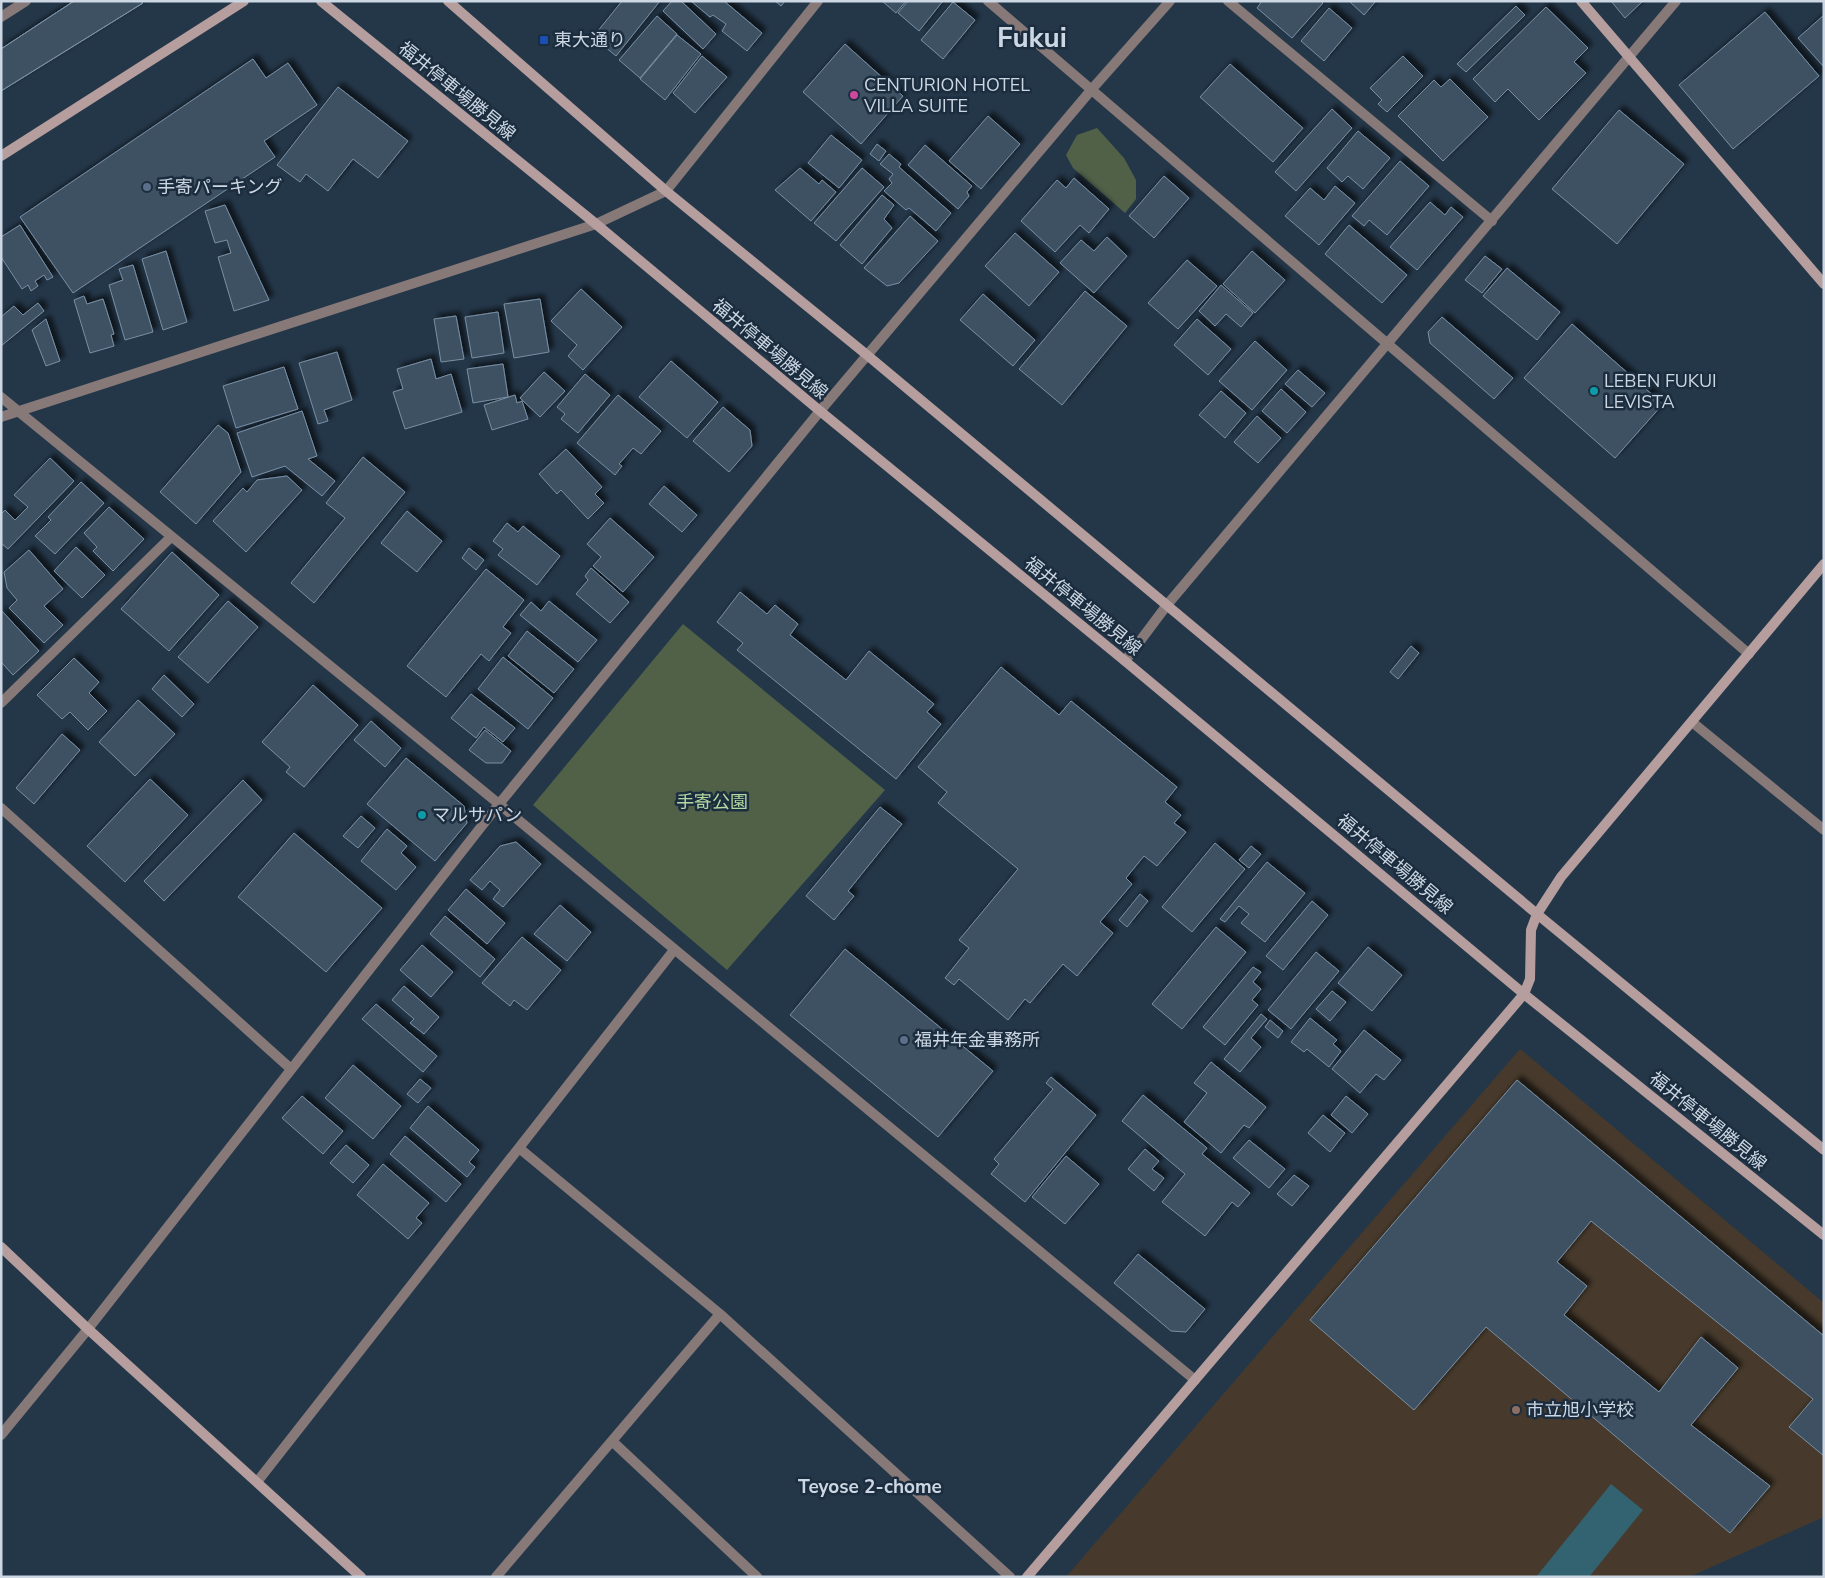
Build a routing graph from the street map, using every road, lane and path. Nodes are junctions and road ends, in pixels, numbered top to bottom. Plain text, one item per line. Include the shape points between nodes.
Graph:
1 (26, 1) edge
2 (244, 1) edge
3 (321, 1) edge
4 (448, 1) edge
5 (818, 1) edge
6 (988, 1) edge
7 (1170, 1) edge
8 (1228, 1) edge
9 (1581, 1) edge
10 (1676, 1) edge
11 (1, 17) edge
12 (1629, 57) junction
13 (1092, 89) junction
14 (1, 156) edge
15 (666, 191) junction
16 (1492, 221) junction
17 (596, 224) junction
18 (1824, 284) edge
19 (1388, 344) junction
20 (867, 355) junction
21 (1, 398) edge
22 (820, 411) junction
23 (19, 412) junction
24 (1, 417) edge
25 (171, 537) junction
26 (1824, 564) edge
27 (1167, 605) junction
28 (1749, 654) junction
29 (1126, 661) junction
30 (1, 703) edge
31 (1692, 722) junction
32 (499, 804) junction
33 (1, 808) edge
34 (1824, 830) edge
35 (1537, 914) junction
36 (674, 950) junction
37 (1524, 994) junction
38 (291, 1069) junction
39 (519, 1148) junction
40 (1824, 1150) edge
41 (1824, 1235) edge
42 (1, 1247) edge
43 (720, 1314) junction
44 (88, 1329) junction
45 (1195, 1380) junction
46 (1, 1436) edge
47 (612, 1440) junction
48 (257, 1482) junction
49 (361, 1577) edge
50 (496, 1577) edge
51 (757, 1577) edge
52 (1010, 1577) edge
53 (1027, 1577) edge

1 - 11 street
2 - 14 main road
3 - 17 main road, 福井停車場勝見線
4 - 15 main road
5 - 15 street
6 - 13 street
7 - 13 street
8 - 16 street
9 - 12 main road
10 - 12 street
12 - 16 street
12 - 18 main road
13 - 19 street
13 - 20 street
15 - 17 street
15 - 20 main road
16 - 19 street
17 - 22 main road, 福井停車場勝見線
17 - 23 street
19 - 27 street
19 - 28 street
20 - 22 street
20 - 27 main road
21 - 23 street
22 - 29 main road, 福井停車場勝見線
22 - 32 street
23 - 24 street
23 - 25 street
25 - 30 street
25 - 32 street
26 - 28 main road
27 - 29 street
27 - 35 main road
28 - 31 main road
29 - 37 main road, 福井停車場勝見線
31 - 34 street
31 - 35 main road via 1561,877
32 - 36 street
32 - 38 street
33 - 38 street
35 - 37 main road via 1531,930 1530,979
35 - 40 main road
36 - 39 street
36 - 45 street
37 - 41 main road, 福井停車場勝見線
37 - 45 main road
38 - 44 street
39 - 43 street
39 - 48 street
42 - 44 main road
43 - 47 street
43 - 52 street
44 - 46 street
44 - 48 main road
45 - 53 main road
47 - 50 street
47 - 51 street
48 - 49 main road

